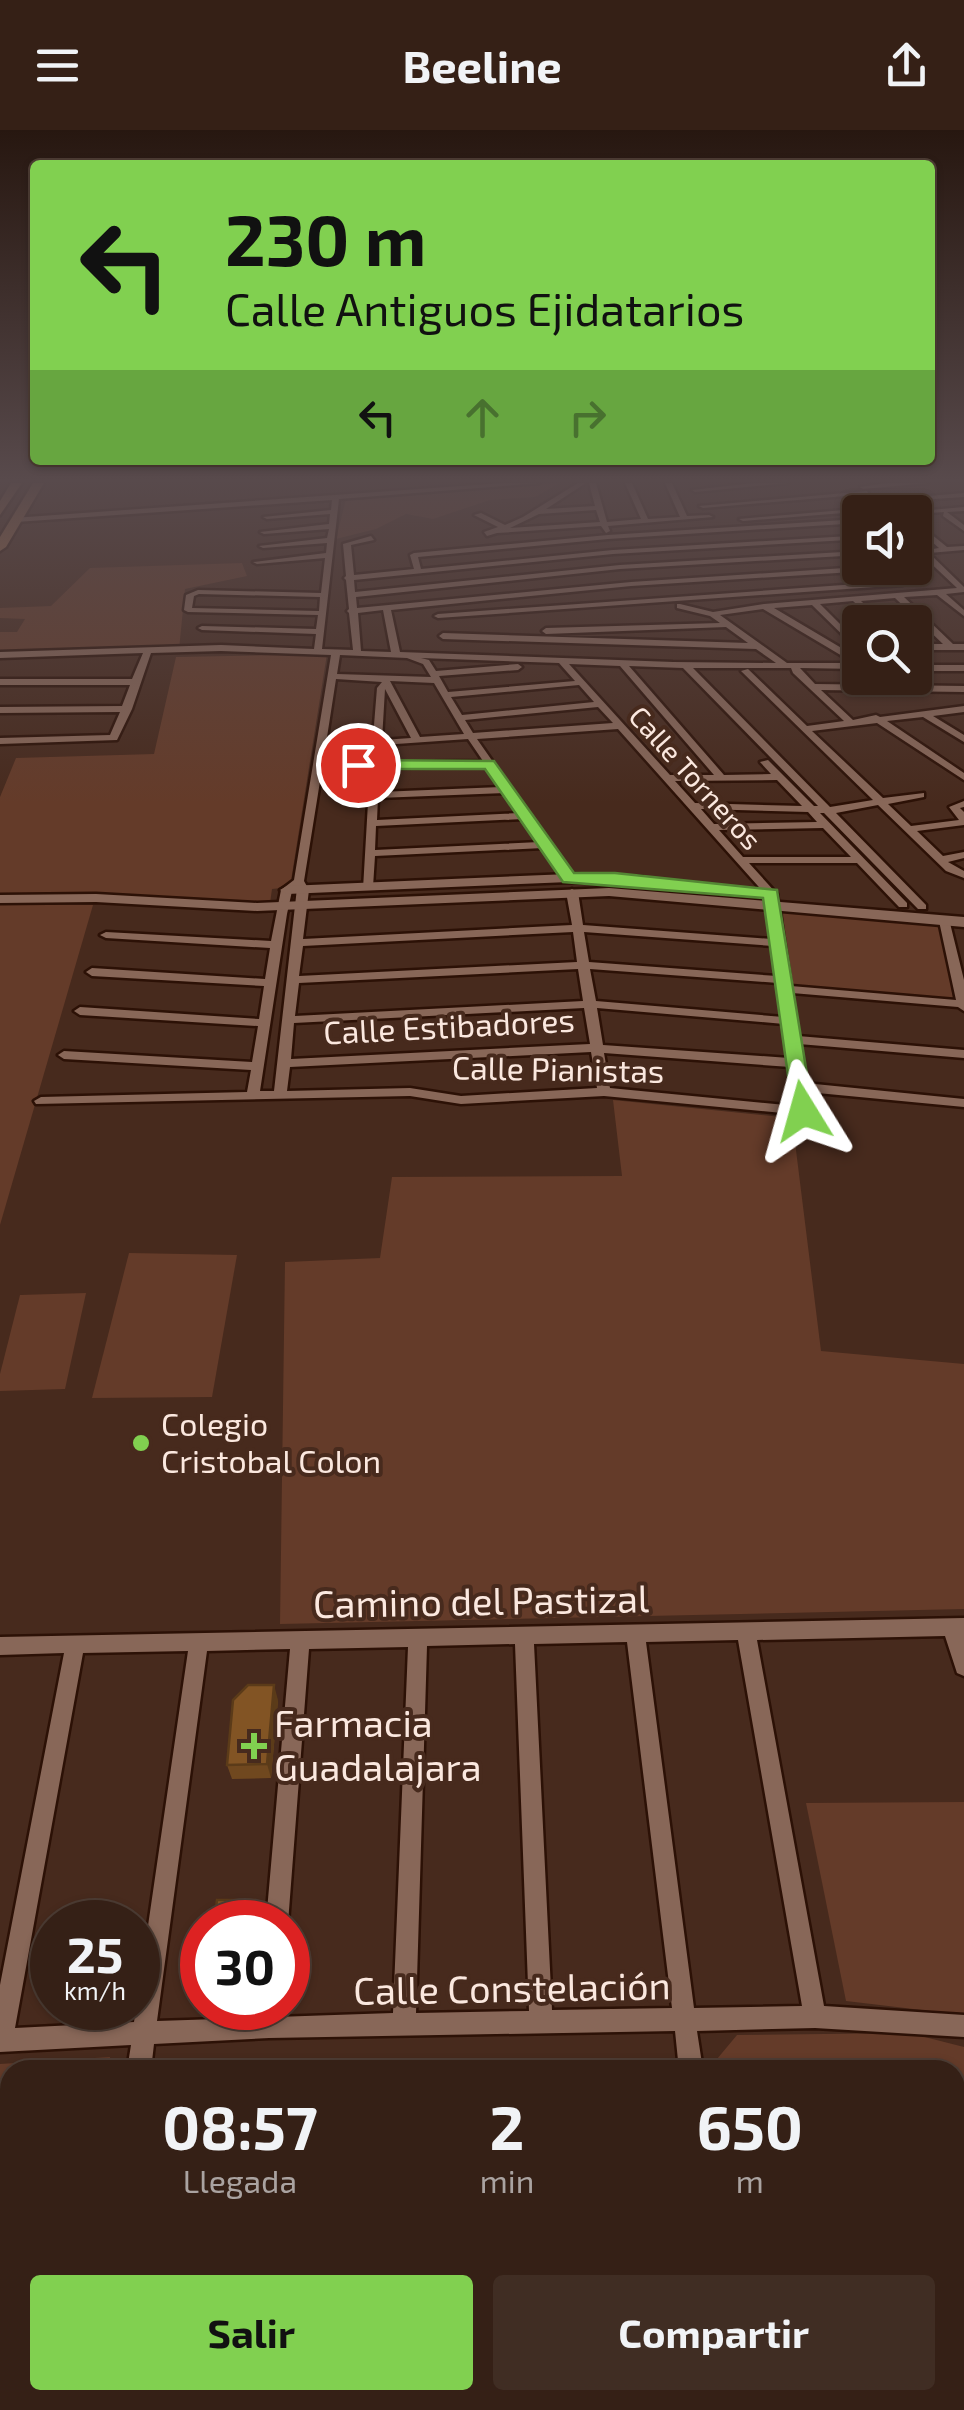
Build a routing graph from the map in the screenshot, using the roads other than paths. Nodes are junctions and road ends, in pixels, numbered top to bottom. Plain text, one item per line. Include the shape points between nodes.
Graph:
1 (325, 589) edge
2 (349, 589) edge
3 (405, 589) edge
4 (472, 589) edge
5 (576, 589) edge
6 (634, 589) edge
7 (746, 589) edge
8 (818, 589) edge
9 (906, 589) edge
10 (963, 590) edge
11 (943, 591) junction
12 (749, 594) junction
13 (911, 594) junction
14 (350, 595) junction
15 (897, 595) junction
16 (324, 596) junction
17 (854, 598) junction
18 (478, 599) junction
19 (641, 602) junction
20 (814, 602) junction
21 (436, 604) junction
22 (861, 605) edge
23 (582, 606) junction
24 (764, 606) junction
25 (387, 608) junction
26 (322, 610) junction
27 (351, 610) junction
28 (714, 614) junction
29 (964, 614) edge
30 (438, 616) junction
31 (726, 625) junction
32 (634, 626) junction
33 (202, 628) dead end
34 (592, 628) junction
35 (842, 630) edge
36 (319, 632) junction
37 (443, 636) junction
38 (482, 636) junction
39 (612, 642) junction
40 (756, 646) junction
41 (832, 646) junction
42 (842, 646) edge
43 (932, 647) edge
44 (951, 647) junction
45 (964, 648) edge
46 (318, 650) junction
47 (356, 652) junction
48 (147, 653) junction
49 (335, 653) junction
50 (396, 653) junction
51 (842, 653) edge
52 (0, 655) edge
53 (448, 656) junction
54 (559, 661) junction
55 (608, 663) junction
56 (622, 663) junction
57 (842, 666) edge
58 (680, 667) junction
59 (792, 668) junction
60 (932, 668) edge
61 (964, 668) edge
62 (745, 671) junction
63 (332, 676) junction
64 (434, 677) junction
65 (386, 681) junction
66 (0, 682) edge
67 (136, 682) junction
68 (578, 683) junction
69 (813, 688) junction
70 (943, 689) junction
71 (964, 689) edge
72 (445, 696) junction
73 (597, 704) junction
74 (964, 706) edge
75 (0, 710) edge
76 (127, 710) junction
77 (924, 713) junction
78 (458, 718) junction
79 (876, 718) junction
80 (848, 720) junction
81 (617, 726) junction
82 (804, 728) junction
83 (472, 739) junction
84 (964, 739) edge
85 (0, 740) edge
86 (417, 741) junction
87 (376, 743) junction
88 (964, 756) edge
89 (940, 762) junction
90 (489, 764) junction
91 (318, 766) junction
92 (374, 768) junction
93 (720, 777) junction
94 (779, 777) junction
95 (964, 777) edge
96 (665, 778) junction
97 (507, 790) junction
98 (373, 795) junction
99 (920, 795) dead end
100 (880, 802) junction
101 (961, 804) edge
102 (690, 806) junction
103 (808, 808) junction
104 (827, 810) junction
105 (526, 816) junction
106 (964, 821) edge
107 (371, 823) junction
108 (826, 825) junction
109 (710, 827) junction
110 (908, 829) junction
111 (546, 845) junction
112 (369, 853) junction
113 (964, 855) edge
114 (740, 860) junction
115 (859, 860) junction
116 (941, 860) junction
117 (964, 875) edge
118 (570, 885) junction
119 (367, 887) junction
120 (294, 895) junction
121 (0, 899) edge
122 (772, 900) junction
123 (902, 905) junction
124 (922, 906) junction
125 (960, 922) edge
126 (578, 928) junction
127 (106, 935) dead end
128 (296, 943) junction
129 (778, 943) junction
130 (276, 945) junction
131 (584, 966) junction
132 (92, 972) dead end
133 (292, 980) junction
134 (270, 983) junction
135 (784, 984) junction
136 (590, 1004) junction
137 (964, 1005) edge
138 (80, 1010) dead end
139 (288, 1020) junction
140 (789, 1021) junction
141 (264, 1023) junction
142 (792, 1039) junction
143 (596, 1048) junction
144 (964, 1054) edge
145 (64, 1055) dead end
146 (284, 1063) junction
147 (796, 1064) junction
148 (258, 1066) junction
149 (800, 1087) junction
150 (604, 1092) junction
151 (280, 1096) junction
152 (253, 1097) junction
153 (41, 1102) dead end
154 (964, 1104) edge
155 (958, 1627) edge
156 (746, 1631) junction
157 (635, 1633) junction
158 (524, 1636) junction
159 (418, 1638) junction
160 (199, 1642) junction
161 (300, 1642) junction
162 (74, 1644) junction
163 (0, 1646) edge
164 (964, 1667) edge
165 (279, 1900) edge
166 (815, 2017) junction
167 (310, 2019) edge
168 (685, 2021) junction
169 (541, 2022) junction
170 (404, 2025) junction
171 (964, 2026) edge
172 (180, 2028) edge
173 (146, 2032) junction
174 (0, 2040) edge
175 (141, 2060) edge
176 (690, 2060) edge

1 - 16 street
2 - 14 street
3 - 14 street
4 - 18 street
5 - 18 street
6 - 19 street
7 - 12 street
8 - 12 street
9 - 13 street
10 - 11 street
11 - 13 street
11 - 29 street
12 - 19 street
12 - 24 street
13 - 15 street
14 - 27 street
15 - 17 street
15 - 44 street
16 - 26 street
16 - 26 street via 198,592 190,595 188,610
17 - 20 street
17 - 22 street
18 - 21 street
19 - 23 street
19 - 28 street
20 - 24 street
20 - 35 street
21 - 25 street
21 - 30 street
23 - 30 street
23 - 34 street
24 - 28 street
24 - 41 street
25 - 27 street
25 - 50 street
26 - 27 street
26 - 36 street
27 - 47 street
28 - 31 street
30 - 37 street
31 - 32 street
31 - 40 street
32 - 34 street
32 - 39 street
33 - 36 street
34 - 38 street
36 - 46 street
37 - 38 street
37 - 53 street
38 - 39 street
39 - 40 street
39 - 55 street
40 - 59 street
41 - 42 street
41 - 51 street
43 - 44 street
44 - 45 street
46 - 48 street
46 - 49 street
47 - 49 street
47 - 50 street
48 - 52 street
48 - 67 street
49 - 63 street
49 - 64 street via 421,659
50 - 53 street
53 - 54 street
54 - 55 street
54 - 64 street
54 - 68 street, Calle Torneros
55 - 56 street
56 - 58 street
56 - 93 street
57 - 59 street
58 - 59 street
58 - 62 street
58 - 94 street
58 - 104 street
59 - 62 street
59 - 69 street
60 - 61 street
62 - 82 street
63 - 65 street
63 - 91 street
64 - 65 street
64 - 72 street
65 - 86 street
65 - 87 street
66 - 67 street
67 - 76 street
68 - 72 street
68 - 73 street, Calle Torneros
69 - 70 street
69 - 80 street
70 - 71 street
70 - 74 street
72 - 78 street
73 - 78 street
73 - 81 street, Calle Torneros
74 - 77 street
75 - 76 street
76 - 85 street via 111,740
77 - 79 street
77 - 84 street
78 - 83 street
79 - 80 street
79 - 89 street
80 - 82 street
81 - 83 street
81 - 96 street, Calle Torneros
82 - 100 street
83 - 86 street
83 - 90 street
86 - 87 street
87 - 92 street
88 - 89 street
89 - 95 street
90 - 92 street
90 - 97 street
91 - 92 street
91 - 120 street
92 - 98 street
93 - 94 street
93 - 96 street
94 - 103 street
96 - 102 street, Calle Torneros
97 - 98 street
97 - 105 street
98 - 107 street
99 - 100 street
100 - 104 street
100 - 110 street
101 - 106 street via 954,807
102 - 103 street
102 - 109 street, Calle Torneros
103 - 104 street
103 - 108 street
104 - 124 street
105 - 107 street
105 - 111 street
106 - 110 street
107 - 112 street
108 - 109 street
108 - 115 street
109 - 114 street, Calle Torneros
110 - 116 street
111 - 112 street
111 - 118 street
112 - 119 street
113 - 116 street
114 - 115 street
114 - 122 street, Calle Torneros
115 - 123 street
116 - 117 street
118 - 119 street
118 - 120 street
118 - 122 street
118 - 126 street
119 - 120 street
120 - 121 street
120 - 128 street
120 - 130 street
122 - 123 street
122 - 125 street
122 - 129 street
123 - 124 street
124 - 125 street
125 - 137 street
126 - 128 street
126 - 129 street
126 - 131 street
127 - 130 street
128 - 133 street
129 - 135 street
130 - 134 street
131 - 133 street
131 - 135 street
131 - 136 street
132 - 134 street
133 - 139 street
134 - 141 street
135 - 137 street
135 - 140 street
136 - 139 street
136 - 140 street
136 - 143 street
138 - 141 street
139 - 146 street
140 - 142 street
141 - 148 street
142 - 144 street
142 - 147 street
143 - 146 street, Calle Estibadores
143 - 147 street, Calle Estibadores
143 - 150 street
145 - 148 street
146 - 151 street
147 - 149 street
148 - 152 street
149 - 150 street, Calle Pianistas via 803,1111
149 - 154 street
150 - 151 street, Calle Pianistas via 462,1100 418,1092
151 - 152 street, Calle Pianistas
152 - 153 street, Calle Pianistas
155 - 156 street, Camino del Pastizal
155 - 164 street
156 - 157 street, Camino del Pastizal
156 - 166 street
157 - 158 street, Camino del Pastizal
157 - 168 street
158 - 159 street, Camino del Pastizal
158 - 169 street
159 - 161 street, Camino del Pastizal
159 - 170 street
160 - 161 street, Camino del Pastizal
160 - 162 street, Camino del Pastizal
160 - 173 street
161 - 165 street
162 - 163 street, Camino del Pastizal
162 - 174 street
166 - 168 street, Calle Constelación
166 - 171 street, Calle Constelación
167 - 170 street, Calle Constelación
168 - 169 street, Calle Constelación
168 - 176 street
169 - 170 street, Calle Constelación
172 - 173 street, Calle Constelación
173 - 174 street, Calle Constelación
173 - 175 street

